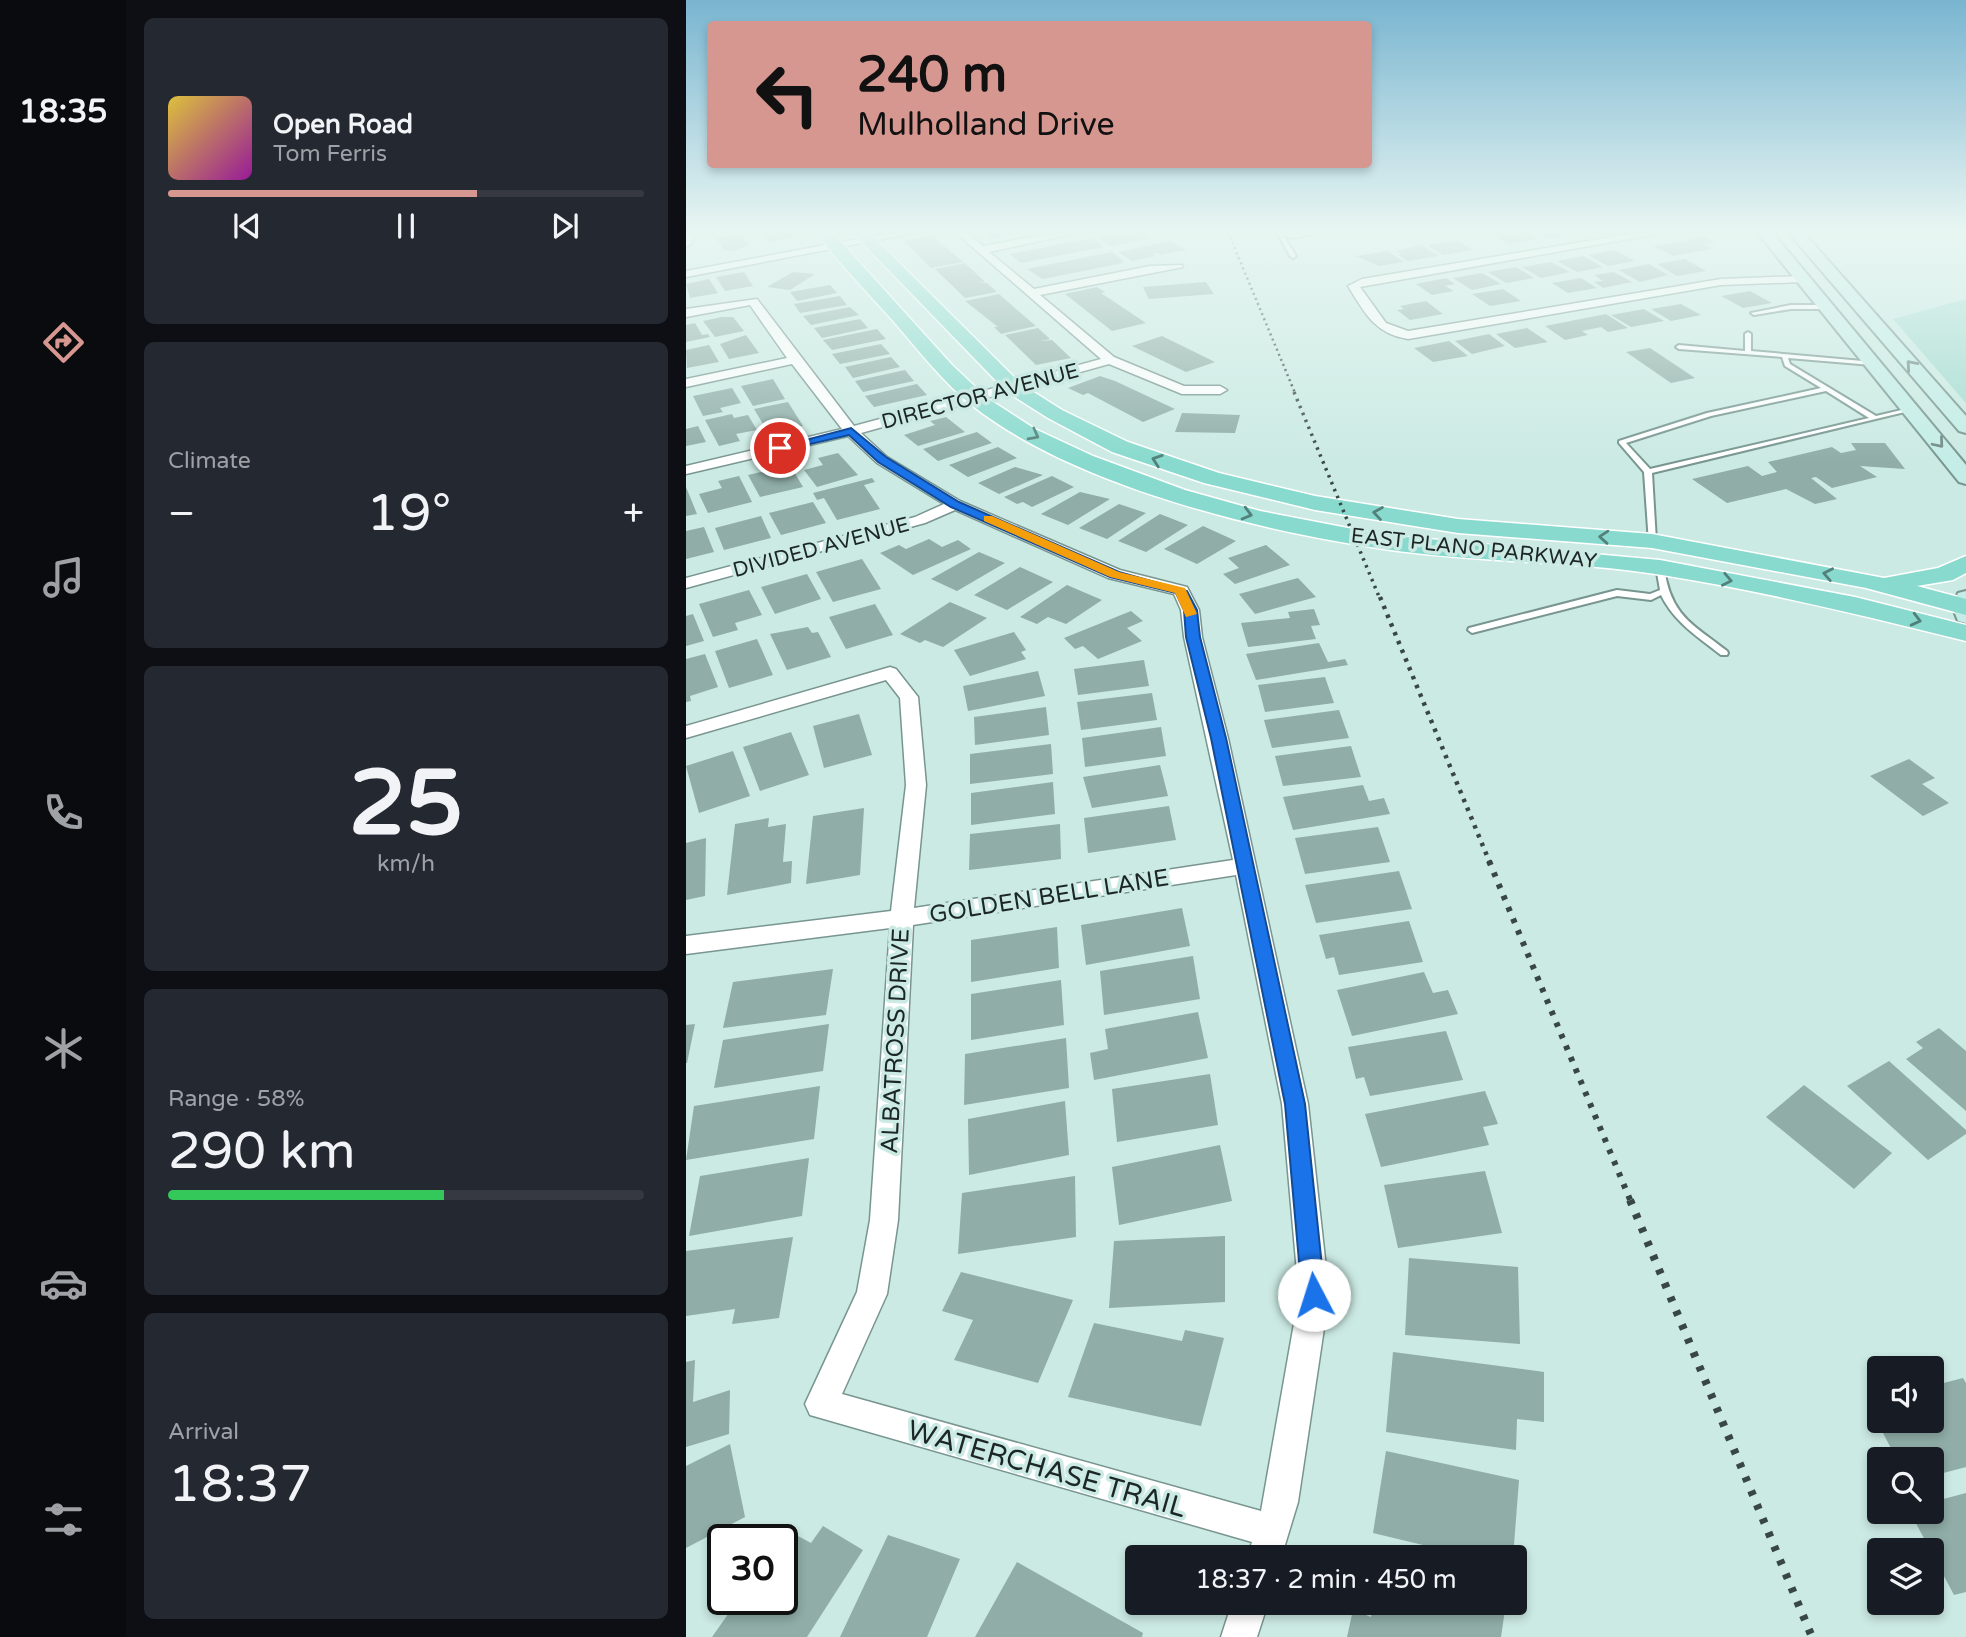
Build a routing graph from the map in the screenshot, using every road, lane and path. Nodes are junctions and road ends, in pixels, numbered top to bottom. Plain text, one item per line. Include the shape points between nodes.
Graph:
1 (712, 308) edge
2 (758, 308) edge
3 (891, 308) edge
4 (934, 308) edge
5 (1050, 308) edge
6 (1369, 308) edge
7 (1565, 308) edge
8 (1782, 308) edge
9 (1826, 308) edge
10 (1861, 308) edge
11 (686, 313) edge
12 (1754, 313) dead end
13 (1748, 334) dead end
14 (1854, 340) junction
15 (1889, 341) junction
16 (1679, 347) dead end
17 (1748, 354) junction
18 (1785, 358) junction
19 (794, 360) junction
20 (1111, 360) junction
21 (1872, 363) junction
22 (686, 383) edge
23 (1014, 388) junction
24 (1826, 389) junction
25 (1220, 390) dead end
26 (976, 398) junction
27 (1910, 410) junction
28 (1875, 418) junction
29 (1966, 427) edge
30 (851, 431) junction
31 (686, 470) edge
32 (1648, 472) junction
33 (1966, 478) edge
34 (955, 504) junction
35 (1652, 541) junction
36 (1966, 563) edge
37 (1660, 579) junction
38 (1868, 581) junction
39 (686, 583) edge
40 (1965, 607) edge
41 (1472, 630) dead end
42 (1966, 633) edge
43 (1724, 653) dead end
44 (686, 732) edge
45 (1244, 866) junction
46 (902, 918) junction
47 (686, 945) edge
48 (821, 1404) joint
49 (1268, 1544) edge
50 (1246, 1615) edge
51 (1239, 1637) edge

1 - 11 street
2 - 19 street
3 - 26 main road, EAST PLANO PARKWAY
4 - 23 main road, EAST PLANO PARKWAY
5 - 20 street
6 - 7 street via 1380,326 1408,335
8 - 12 lane
9 - 14 main road
10 - 15 main road
13 - 17 lane
14 - 15 main road
14 - 21 main road
29 -> 15 main road
16 - 17 lane
17 - 18 lane
18 - 21 lane
18 - 24 lane via 1787,365
19 - 22 street
19 - 30 street
20 - 23 street, DIRECTOR AVENUE
20 - 25 street via 1182,390
21 - 27 main road
23 - 26 street, DIRECTOR AVENUE
35 -> 23 main road, EAST PLANO PARKWAY via 1458,526 1237,485 1120,447
24 - 28 lane
24 - 32 lane via 1709,414 1621,442
26 - 30 street, DIRECTOR AVENUE
26 -> 37 main road, EAST PLANO PARKWAY via 1028,433 1085,461 1177,495 1257,517 1384,542
27 - 28 lane
27 -> 33 main road
28 - 32 lane
30 - 31 street, DIRECTOR AVENUE
30 - 34 street via 882,460
32 - 35 lane
34 - 39 street, DIVIDED AVENUE via 920,520
34 - 45 street via 1114,574 1181,591 1190,610
35 - 37 main road
38 -> 35 main road, EAST PLANO PARKWAY
36 - 38 main road via 1923,580
37 - 41 lane via 1651,597 1617,593
37 -> 42 main road, EAST PLANO PARKWAY via 1855,604
37 - 43 lane via 1671,611
38 - 40 main road, EAST PLANO PARKWAY
44 - 46 street, ALBATROSS DRIVE via 891,673 909,697 916,785
45 - 46 street, GOLDEN BELL LANE
45 - 49 street via 1295,1104 1314,1295 1281,1502
46 - 47 street, GOLDEN BELL LANE
46 - 48 street, ALBATROSS DRIVE via 880,1244 872,1294
48 - 49 street, WATERCHASE TRAIL
50 - 51 street

